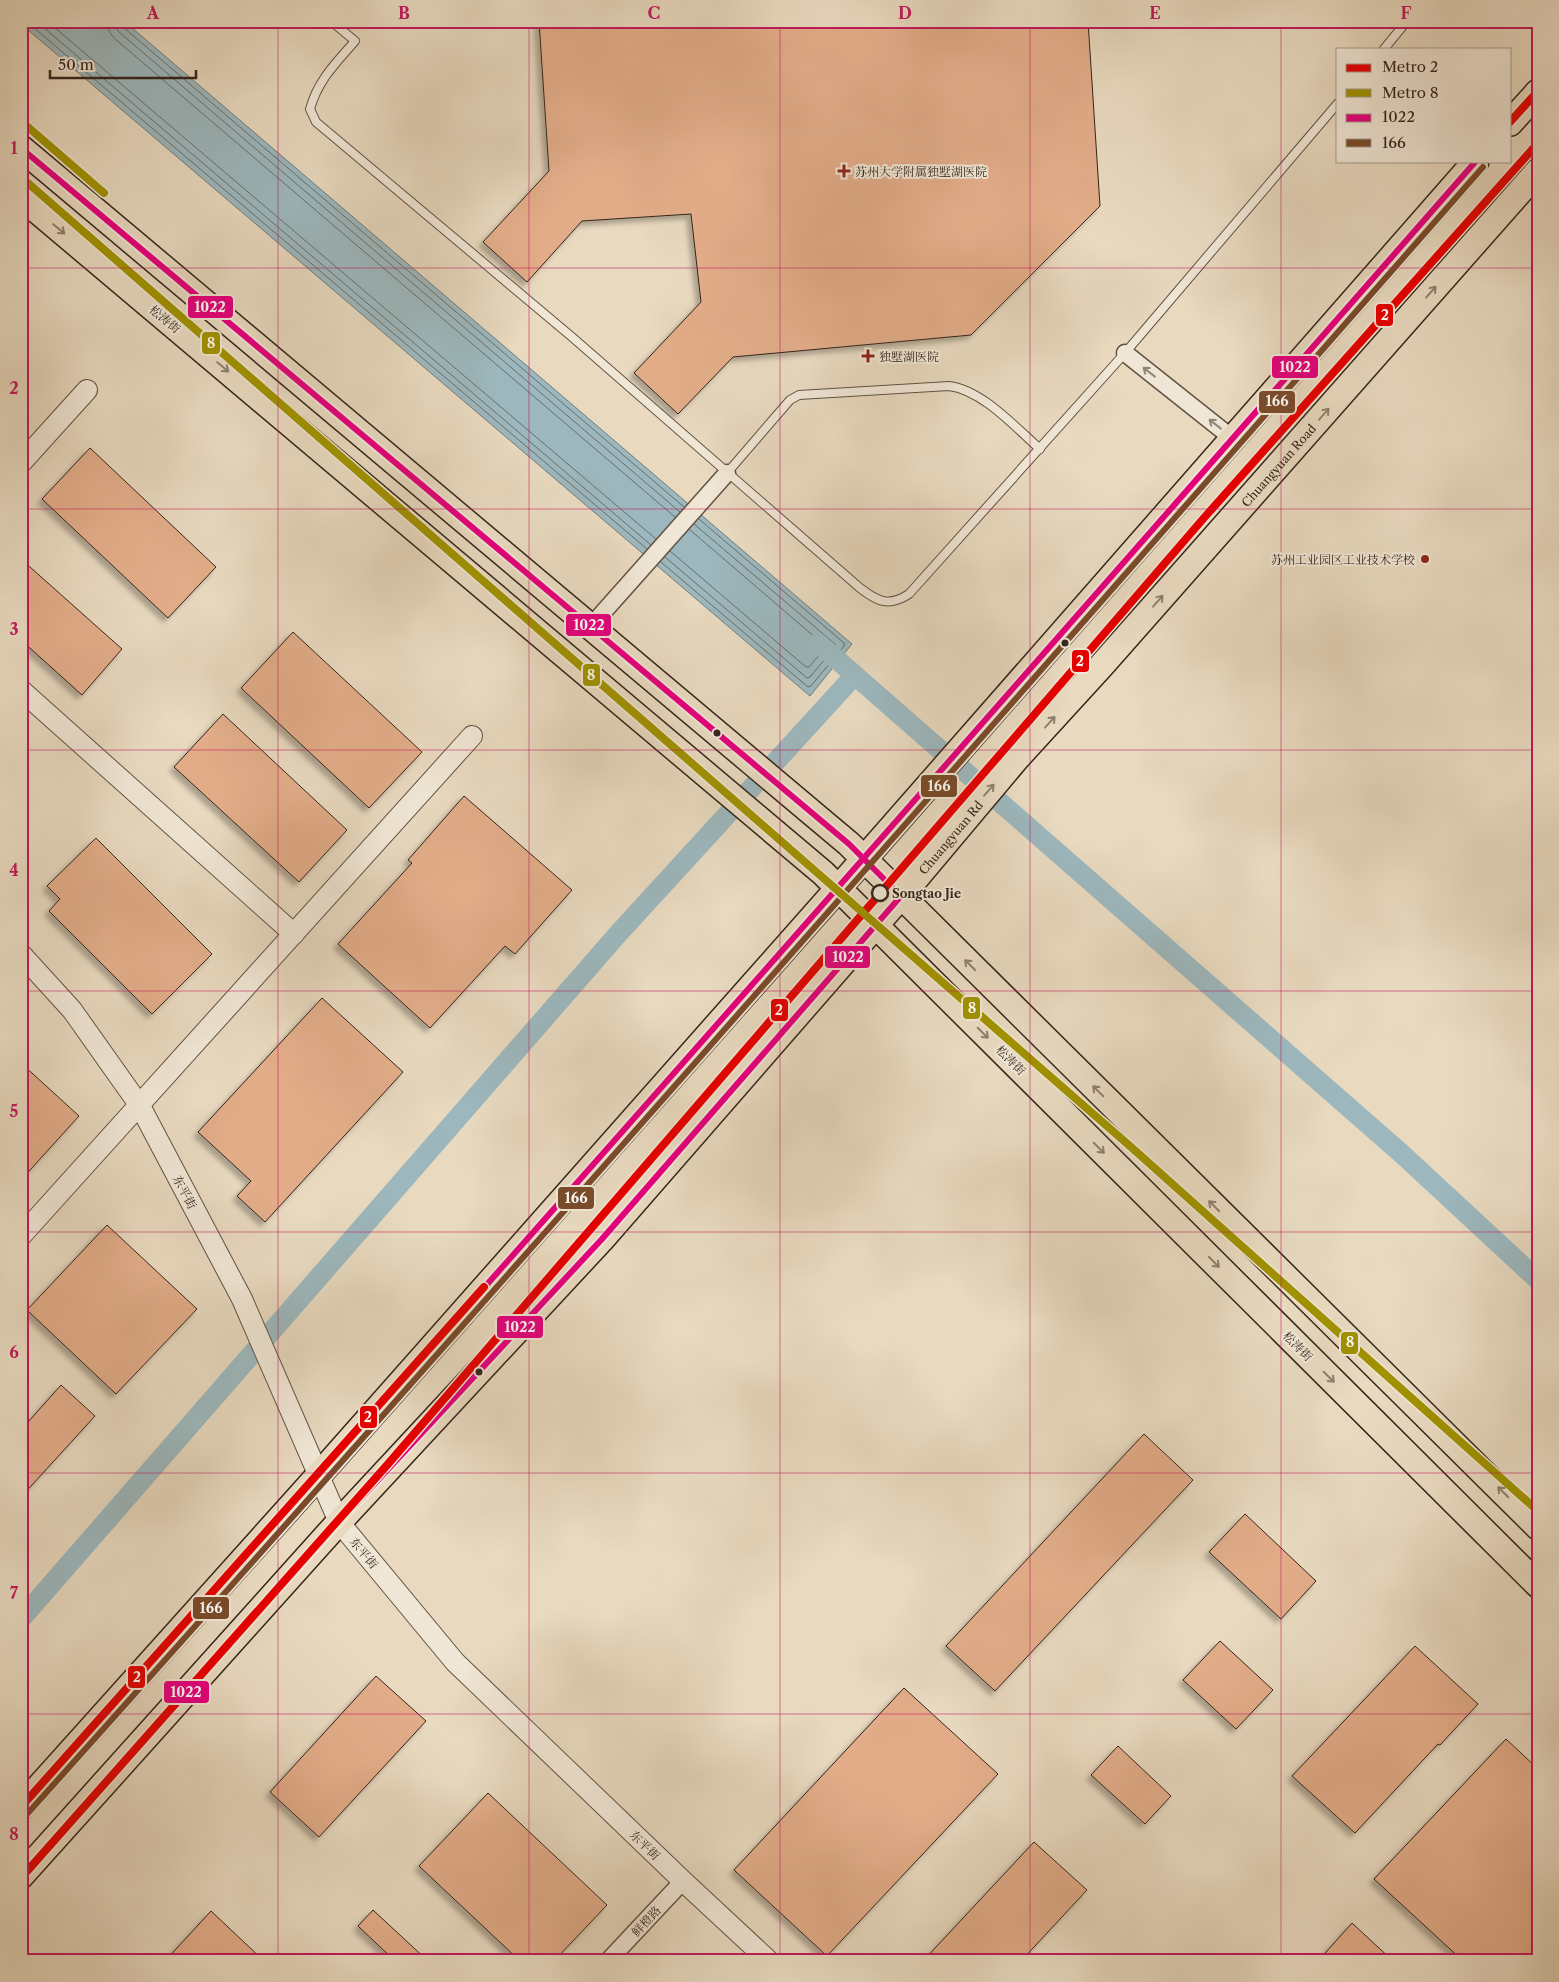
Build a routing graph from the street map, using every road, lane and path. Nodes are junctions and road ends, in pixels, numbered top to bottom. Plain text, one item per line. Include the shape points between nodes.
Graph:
1 (331, 21) edge
2 (1408, 21) edge
3 (1385, 48) edge
4 (1538, 92) edge
5 (1336, 105) edge
6 (1512, 121) edge
7 (21, 148) edge
8 (1475, 162) edge
9 (1538, 171) edge
10 (21, 197) edge
11 (1125, 354) junction
12 (87, 390) dead end
13 (1232, 438) junction
14 (1040, 449) junction
15 (21, 463) edge
16 (727, 472) junction
17 (591, 626) junction
18 (21, 690) edge
19 (472, 736) dead end
20 (1017, 758) joint
21 (864, 859) junction
22 (838, 888) junction
23 (901, 896) junction
24 (874, 924) junction
25 (294, 934) junction
26 (21, 954) edge
27 (140, 1106) junction
28 (21, 1236) edge
29 (318, 1476) junction
30 (338, 1522) junction
31 (1538, 1527) edge
32 (1538, 1585) edge
33 (21, 1807) edge
34 (21, 1876) edge
35 (683, 1880) junction
36 (608, 1961) edge
37 (769, 1961) edge

1 - 16 lane via 355,41 313,95 310,109 316,122
2 - 3 lane
4 - 6 main road
5 - 11 lane
7 - 17 main road
8 - 13 main road
20 -> 9 main road, Chuangyuan Road
10 -> 22 main road, 松涛街
13 -> 11 street
11 - 14 lane
12 - 15 street
13 - 21 main road
14 - 16 lane via 978,395 961,387 799,395 790,400
14 - 16 lane via 909,594 899,601 884,602 871,597
16 - 17 street
17 - 21 main road
18 - 25 street
19 - 25 street
23 -> 20 main road, Chuangyuan Rd
21 - 22 main road
21 - 23 main road
22 - 24 main road, 松涛街
22 - 29 main road
23 - 24 main road, Chuangyuan Rd
31 -> 23 main road
24 - 30 main road, Chuangyuan Rd via 602,1239
24 -> 32 main road, 松涛街
25 - 27 street
26 - 27 street, 东平街 via 72,1010
27 - 28 street
27 - 29 street, 东平街 via 242,1299
29 - 30 street, 东平街
29 - 33 main road
30 - 34 main road, Chuangyuan Rd
30 - 35 street, 东平街 via 454,1662
35 - 36 street, 鲜橙路
35 - 37 street, 东平街

